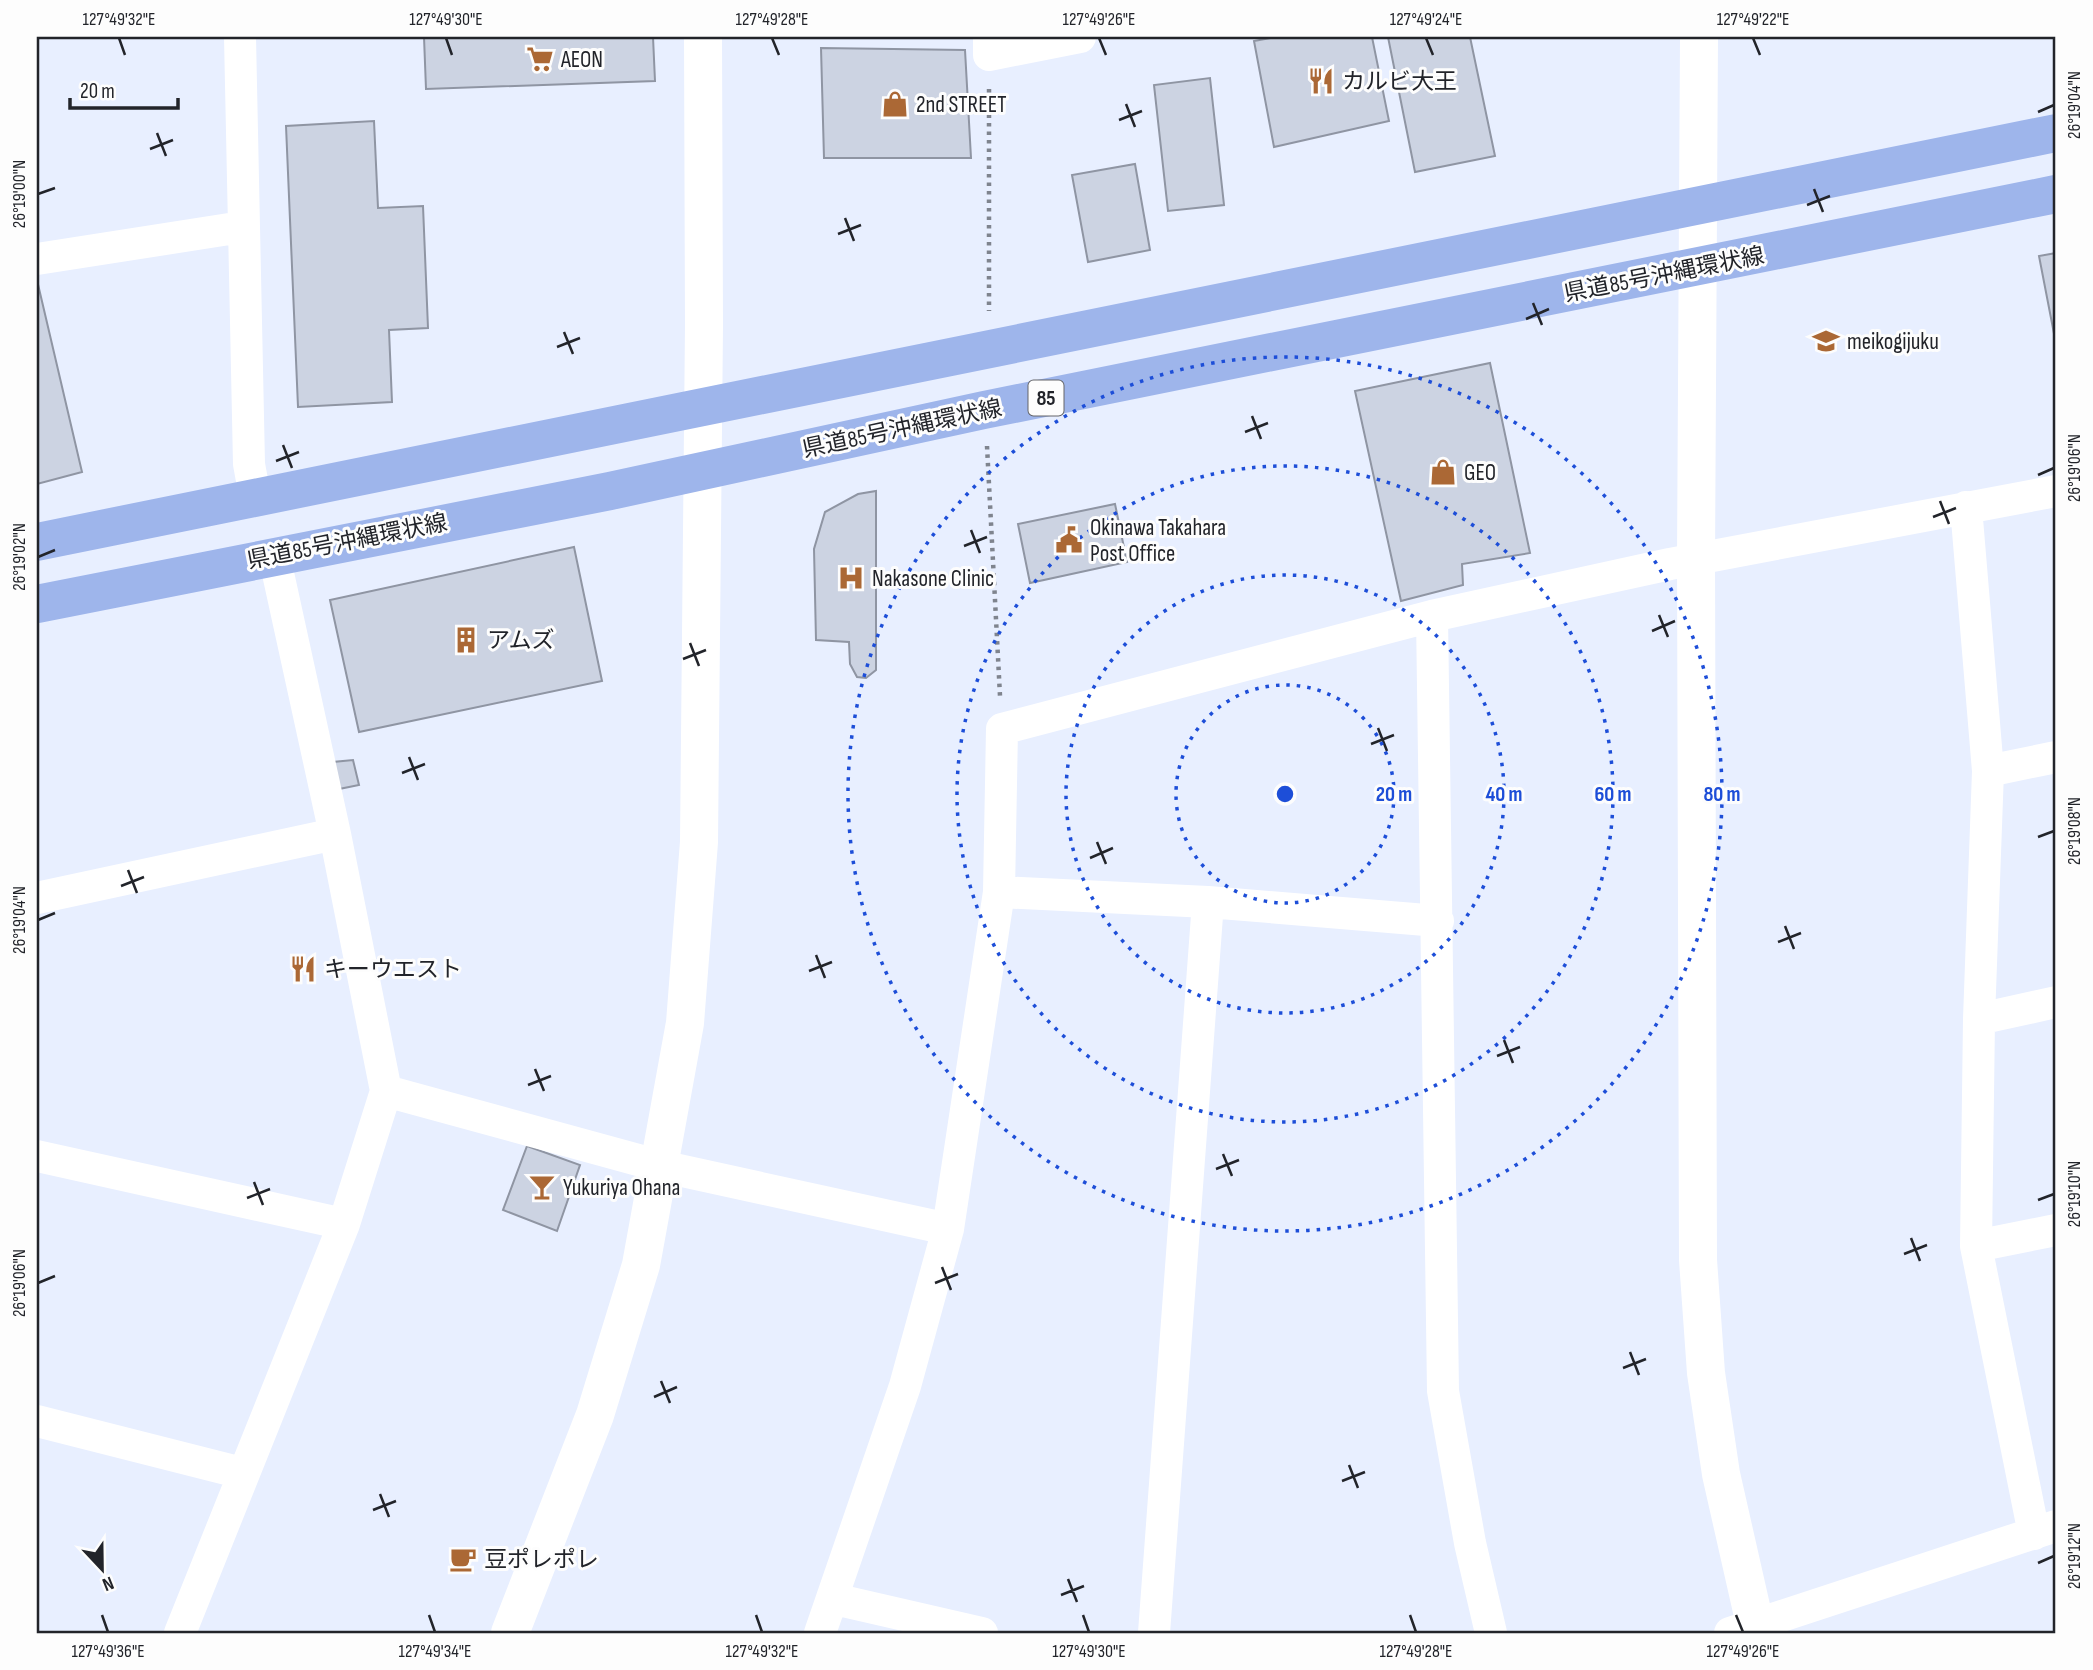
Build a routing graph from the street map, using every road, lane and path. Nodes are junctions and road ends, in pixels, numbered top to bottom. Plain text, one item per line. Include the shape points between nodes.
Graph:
1 (240, 37) edge
2 (703, 37) edge
3 (1080, 37) edge
4 (1699, 37) edge
5 (989, 46) edge
6 (2056, 133) edge
7 (2056, 194) edge
8 (1700, 206) junction
9 (242, 226) junction
10 (37, 259) edge
11 (1698, 267) junction
12 (989, 347) junction
13 (703, 407) junction
14 (984, 411) junction
15 (702, 470) junction
16 (2056, 491) edge
17 (255, 497) junction
18 (1966, 507) junction
19 (37, 542) edge
20 (274, 555) junction
21 (1696, 559) junction
22 (37, 604) edge
23 (1432, 616) junction
24 (1002, 729) junction
25 (2056, 757) edge
26 (1988, 771) junction
27 (335, 834) junction
28 (999, 892) junction
29 (37, 898) edge
30 (1208, 902) junction
31 (1438, 921) junction
32 (2056, 1002) edge
33 (1979, 1019) junction
34 (386, 1091) junction
35 (37, 1156) edge
36 (660, 1166) junction
37 (344, 1224) junction
38 (948, 1229) junction
39 (2056, 1230) edge
40 (1976, 1246) junction
41 (37, 1420) edge
42 (242, 1473) junction
43 (2045, 1530) edge
44 (834, 1599) junction
45 (1747, 1631) edge
46 (180, 1633) edge
47 (510, 1633) edge
48 (820, 1633) edge
49 (982, 1633) edge
50 (1154, 1633) edge
51 (1491, 1633) edge

1 - 9 street
2 - 13 street
3 - 5 street
4 - 8 street
5 - 12 path
6 - 8 main road
7 - 11 main road, 県道85号沖縄環状線 / 85
8 - 11 street
8 - 12 main road
9 - 10 street
9 - 17 street via 249,464
11 - 14 main road, 県道85号沖縄環状線 / 85
11 - 21 street
12 - 13 main road
13 - 15 street
13 - 17 main road
14 - 15 main road, 県道85号沖縄環状線 / 85
14 - 24 path
15 - 20 main road, 県道85号沖縄環状線 / 85
15 - 36 street via 699,842 685,1023
16 - 18 street
17 - 19 main road
18 - 21 street
18 - 26 street
20 - 22 main road, 県道85号沖縄環状線 / 85
20 - 27 street
21 - 23 street
21 - 45 street via 1698,1260 1706,1373
23 - 24 street
23 - 31 street
24 - 28 street
25 - 26 street
26 - 33 street
27 - 29 street
27 - 34 street
28 - 30 street
28 - 38 street
30 - 31 street
30 - 50 street
31 - 51 street via 1443,1391
32 - 33 street
33 - 40 street
34 - 36 street
34 - 37 street
35 - 37 street
36 - 38 street
36 - 47 street via 641,1265 595,1415
37 - 42 street
38 - 44 street via 905,1386
39 - 40 street
40 - 43 street
41 - 42 street
42 - 46 street
43 - 45 street
44 - 48 street
44 - 49 street

